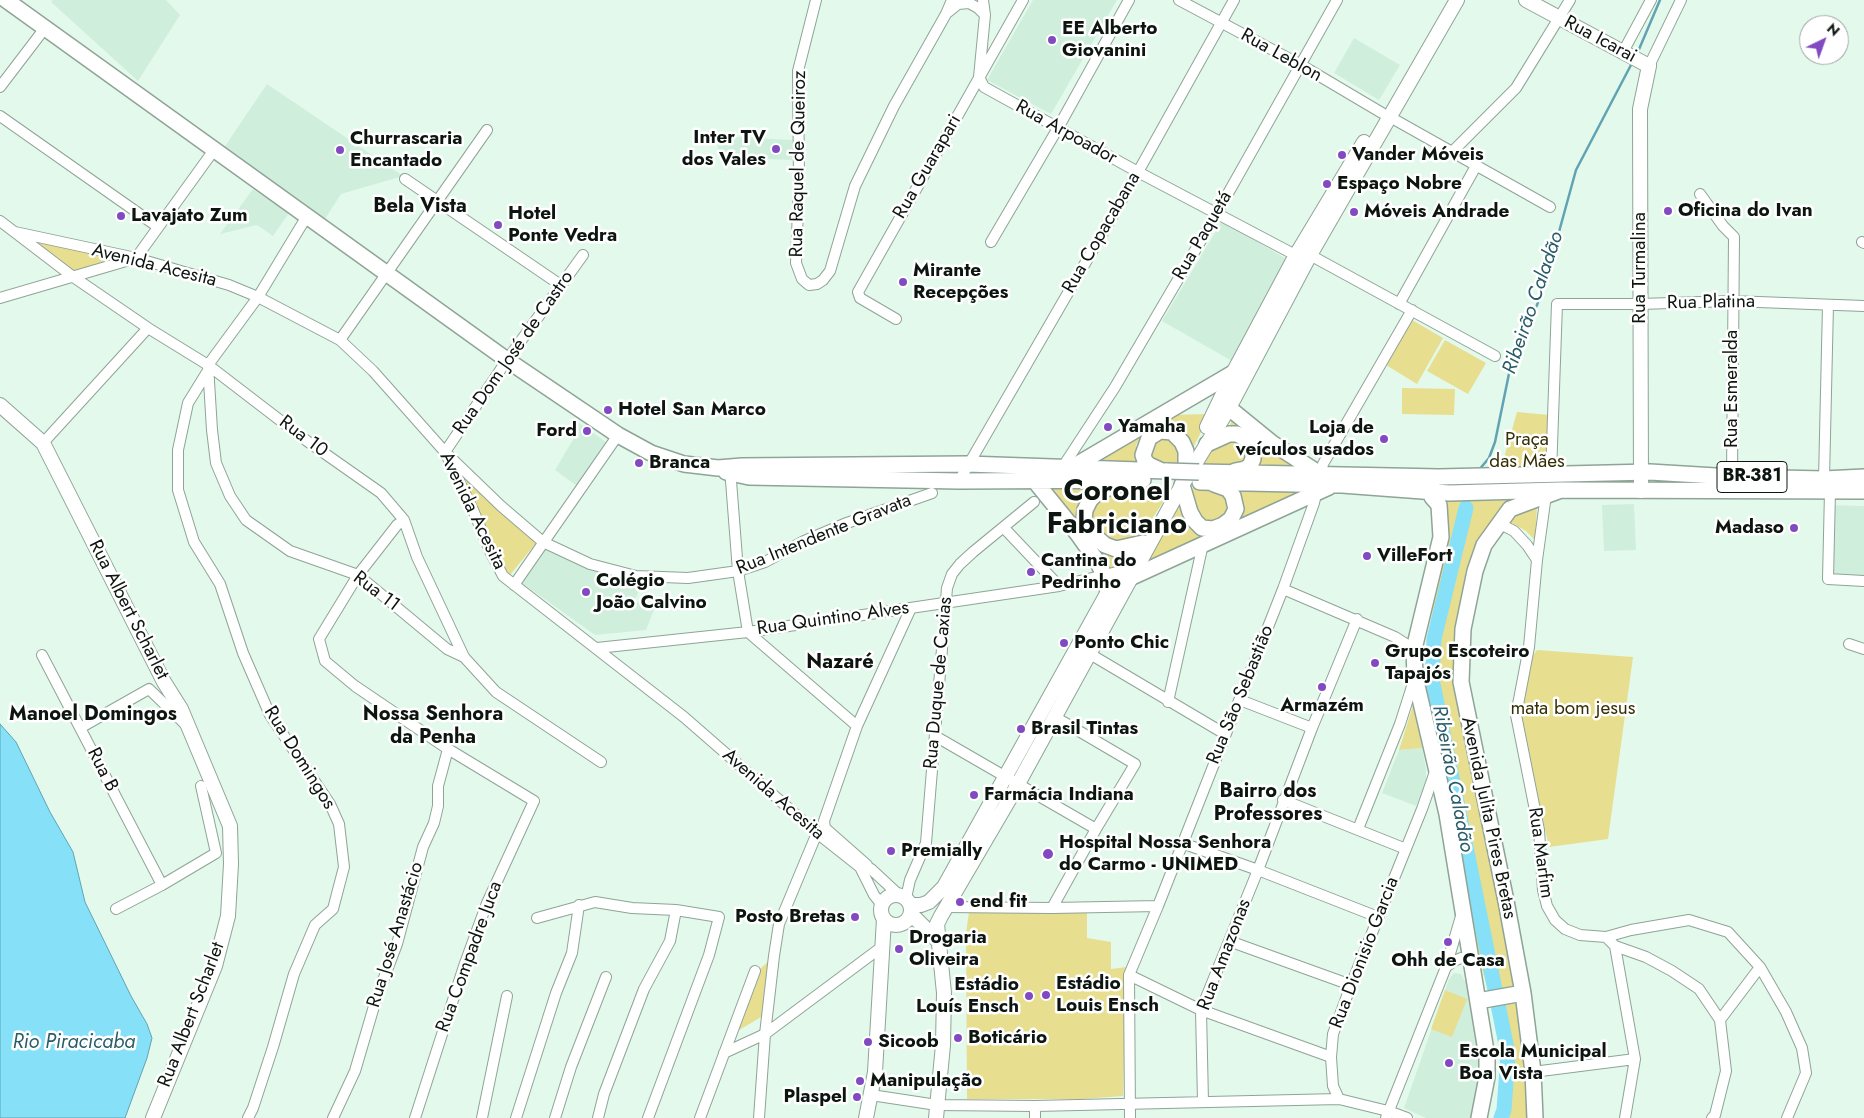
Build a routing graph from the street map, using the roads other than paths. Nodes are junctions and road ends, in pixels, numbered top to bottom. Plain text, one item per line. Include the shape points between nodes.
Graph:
1 (6, 0) edge
2 (816, 0) edge
3 (952, 0) edge
4 (983, 0) edge
5 (1023, 0) edge
6 (1129, 0) edge
7 (1180, 0) edge
8 (1234, 0) edge
9 (1337, 0) edge
10 (1447, 0) edge
11 (1457, 0) edge
12 (1526, 0) edge
13 (1570, 0) edge
14 (1651, 0) edge
15 (1681, 0) edge
16 (946, 14) junction
17 (984, 14) junction
18 (1560, 18) junction
19 (1220, 22) junction
20 (45, 28) junction
21 (1625, 53) junction
22 (1301, 65) junction
23 (1649, 66) junction
24 (980, 77) junction
25 (0, 87) edge
26 (1386, 115) junction
27 (0, 116) edge
28 (1058, 128) junction
29 (488, 130) dead end
30 (214, 150) junction
31 (1452, 152) junction
32 (1476, 166) junction
33 (1138, 172) junction
34 (405, 179) dead end
35 (1700, 194) dead end
36 (436, 201) junction
37 (1550, 207) dead end
38 (1217, 213) junction
39 (307, 216) junction
40 (0, 221) edge
41 (158, 227) junction
42 (16, 232) junction
43 (991, 242) dead end
44 (584, 255) dead end
45 (1304, 257) junction
46 (136, 258) junction
47 (386, 273) junction
48 (72, 276) junction
49 (562, 286) junction
50 (258, 297) junction
51 (0, 298) edge
52 (1732, 301) junction
53 (1399, 304) junction
54 (1640, 304) junction
55 (1828, 305) junction
56 (1864, 306) edge
57 (1412, 310) junction
58 (896, 319) dead end
59 (148, 328) junction
60 (340, 340) junction
61 (1495, 356) dead end
62 (507, 360) junction
63 (209, 368) junction
64 (1233, 373) junction
65 (0, 405) edge
66 (1229, 408) junction
67 (618, 435) junction
68 (44, 443) junction
69 (1207, 444) junction
70 (445, 452) junction
71 (967, 464) junction
72 (1066, 468) junction
73 (726, 469) junction
74 (1232, 472) junction
75 (1640, 472) junction
76 (1551, 474) junction
77 (1199, 476) junction
78 (1170, 477) junction
79 (1446, 477) junction
80 (1732, 477) junction
81 (1864, 477) edge
82 (959, 480) junction
83 (1034, 480) junction
84 (1132, 480) junction
85 (1319, 484) junction
86 (1827, 485) junction
87 (1641, 490) junction
88 (1864, 491) edge
89 (932, 493) dead end
90 (1540, 493) junction
91 (1432, 495) junction
92 (1034, 502) dead end
93 (404, 520) junction
94 (1498, 523) junction
95 (1004, 528) junction
96 (543, 542) junction
97 (1143, 543) junction
98 (1203, 544) junction
99 (1537, 560) junction
100 (738, 571) junction
101 (1129, 573) junction
102 (358, 575) junction
103 (1104, 576) junction
104 (1864, 581) edge
105 (514, 585) junction
106 (1059, 586) junction
107 (1283, 588) junction
108 (1108, 592) junction
109 (944, 603) junction
110 (911, 608) junction
111 (1357, 619) junction
112 (748, 632) junction
113 (1849, 644) dead end
114 (597, 648) junction
115 (1414, 649) junction
116 (1864, 649) edge
117 (1090, 654) junction
118 (42, 655) dead end
119 (464, 657) junction
120 (1415, 677) junction
121 (1240, 700) junction
122 (1168, 702) junction
123 (1055, 717) junction
124 (857, 726) junction
125 (80, 728) junction
126 (1312, 728) junction
127 (192, 731) junction
128 (1225, 734) junction
129 (935, 736) junction
130 (448, 749) junction
131 (601, 762) dead end
132 (1437, 768) junction
133 (1012, 780) junction
134 (201, 786) dead end
135 (1283, 800) junction
136 (1422, 809) junction
137 (1447, 814) junction
138 (1096, 829) junction
139 (1358, 829) junction
140 (817, 834) junction
141 (1182, 843) junction
142 (1406, 849) junction
143 (860, 867) junction
144 (871, 869) junction
145 (1258, 870) junction
146 (162, 885) junction
147 (906, 903) junction
148 (579, 905) junction
149 (1158, 906) junction
150 (945, 907) junction
151 (1052, 908) junction
152 (1463, 908) junction
153 (116, 909) dead end
154 (676, 910) junction
155 (883, 912) junction
156 (1378, 917) junction
157 (537, 918) dead end
158 (1606, 937) junction
159 (1229, 941) junction
160 (939, 942) junction
161 (883, 946) junction
162 (1615, 946) junction
163 (1472, 961) junction
164 (1446, 967) junction
165 (1760, 967) junction
166 (756, 971) dead end
167 (1129, 975) junction
168 (606, 977) dead end
169 (1350, 985) junction
170 (1523, 993) junction
171 (507, 996) dead end
172 (1483, 1000) junction
173 (1201, 1010) junction
174 (1720, 1020) junction
175 (765, 1034) junction
176 (724, 1053) junction
177 (1331, 1057) junction
178 (1635, 1059) junction
179 (1532, 1072) junction
180 (870, 1095) junction
181 (1339, 1099) junction
182 (1203, 1102) junction
183 (1130, 1104) junction
184 (1035, 1106) junction
185 (936, 1112) edge
186 (1387, 1114) edge
187 (153, 1118) edge
188 (248, 1118) edge
189 (333, 1118) edge
190 (415, 1118) edge
191 (482, 1118) edge
192 (516, 1118) edge
193 (555, 1118) edge
194 (598, 1118) edge
195 (648, 1118) edge
196 (700, 1118) edge
197 (759, 1118) edge
198 (866, 1118) edge
199 (1035, 1118) edge
200 (1130, 1118) edge
201 (1407, 1118) edge
202 (1479, 1118) edge
203 (1534, 1118) edge
204 (1626, 1118) edge
205 (1712, 1118) edge
206 (1787, 1118) edge

1 - 20 main road
2 - 16 street, Rua Raquel de Queiroz via 798,71 796,263 802,279 809,285 817,284 830,271 855,186 894,106
3 - 16 street, Rua Raquel de Queiroz
4 - 17 street
5 - 24 street, Rua Guarapari
6 - 28 street
7 - 19 street, Rua Leblon
8 - 19 street, Rua Copacabana
9 - 22 street, Rua Paquetá
10 - 26 main road
11 - 26 main road
12 - 18 main road, Rua Icarai
13 - 18 street
14 - 21 street
15 - 23 street
16 - 17 street via 958,4 969,3
17 - 24 street
18 - 21 main road, Rua Icarai
18 - 31 street via 1516,88
19 - 22 street, Rua Leblon
19 - 33 street, Rua Copacabana
20 - 25 street
20 - 30 main road
21 - 23 main road, Rua Icarai
22 - 26 street, Rua Leblon
22 - 38 street, Rua Paquetá
23 - 54 main road, Rua Turmalina via 1640,109
24 - 28 street, Rua Arpoador via 984,87
24 - 58 street, Rua Guarapari via 858,292 860,298
26 - 31 street, Rua Leblon
26 - 45 main road
27 - 41 street
28 - 33 street, Rua Arpoador
28 - 43 street
29 - 36 street
30 - 39 main road
30 - 41 street
31 - 32 street, Rua Leblon
32 - 37 street, Rua Leblon
32 - 53 street
33 - 38 street, Rua Arpoador
33 - 71 street, Rua Copacabana
34 - 36 street
35 - 52 street, Rua Esmeralda via 1734,237
36 - 47 street
36 - 49 street
38 - 45 street, Rua Arpoador
38 - 72 street, Rua Paquetá
39 - 47 main road
39 - 50 street, Rua Domingos
40 - 42 street, Rua 10
41 - 46 street
42 - 46 street, Avenida Acesita
42 - 48 street, Rua 10
44 - 49 street, Rua Dom José de Castro
45 - 53 street, Rua Arpoador
45 - 64 main road
45 - 66 main road
46 - 48 street
46 - 50 street, Avenida Acesita via 229,285
47 - 60 street
47 - 62 main road
48 - 51 street
48 - 59 street, Rua 10
49 - 62 street, Rua Dom José de Castro
50 - 60 street, Avenida Acesita
50 - 63 street, Rua Domingos
52 - 54 street, Rua Platina
52 - 55 street, Rua Platina
52 - 80 street, Rua Esmeralda
53 - 57 street, Rua Arpoador
54 - 75 main road, Rua Turmalina
54 - 76 street, Rua Platina via 1557,304
55 - 56 street, Rua Platina
55 - 86 street
57 - 61 street, Rua Arpoador
57 - 85 street, Rua São Sebastião via 1323,464
59 - 63 street, Rua 10
59 - 68 street
60 - 70 street, Avenida Acesita via 373,371
62 - 67 main road
62 - 70 street, Rua Dom José de Castro
63 - 93 street, Rua 10 via 381,493
63 - 102 street, Rua 11 via 216,463 230,496 246,520 290,551
63 - 188 street, Rua Domingos via 188,403 178,450 178,490 194,542 220,584 243,653 270,716 330,804 339,824 344,867 333,909 315,925 294,974
64 - 72 main road
64 - 77 main road
65 - 68 main road, Rua Albert Scharlet
66 - 69 main road
66 - 85 main road
67 - 73 main road via 668,459
67 - 96 street
68 - 127 main road, Rua Albert Scharlet via 164,682
69 - 74 main road via 1233,434 1250,443 1253,453 1250,466
69 - 78 main road
70 - 96 street, Rua Intendente Gravata
70 - 105 street, Avenida Acesita via 491,553 503,576
71 - 72 main road
71 - 73 main road
71 - 82 street, Rua Copacabana
72 - 78 main road
73 - 82 main road via 748,477
73 - 100 street
74 - 77 main road
74 - 85 main road
75 - 76 main road, BR-381
75 - 80 main road, BR-381
75 - 87 main road, Rua Turmalina
76 - 79 main road, BR-381
77 - 78 main road
77 - 78 main road via 1182,442 1172,432 1157,431 1149,438 1143,455 1149,465
77 - 78 main road via 1228,489 1234,496 1236,509 1231,519 1213,529 1202,528 1195,521
77 - 85 main road
77 - 97 main road
78 - 84 main road
78 - 101 main road
79 - 85 main road
79 - 91 main road via 1431,488
80 - 86 main road, BR-381
81 - 86 main road, BR-381
82 - 83 main road
83 - 84 main road
83 - 103 main road via 1077,533
84 - 97 main road via 1098,492 1085,510 1084,520 1090,532 1105,545 1116,548
85 - 91 main road
85 - 98 main road
85 - 107 street, Rua São Sebastião
86 - 87 main road, BR-381
86 - 88 main road, BR-381
86 - 104 street via 1828,579
87 - 90 main road, BR-381
89 - 100 street, Rua Intendente Gravata via 844,524 765,562
90 - 91 main road, BR-381
90 - 94 main road, Avenida Julita Pires Bretas via 1510,509
90 - 99 street, Rua Marfim
91 - 115 main road, Avenida Julita Pires Bretas via 1439,505 1441,537
92 - 95 street, Rua Duque de Caxias
93 - 102 street
93 - 119 street, Rua 10 via 417,557
94 - 99 street via 1514,531
94 - 170 main road, Avenida Julita Pires Bretas via 1484,544 1475,572 1463,629 1460,682
95 - 106 street
95 - 109 street, Rua Duque de Caxias via 973,552 952,574
96 - 100 street, Rua Intendente Gravata via 590,564 636,576 688,578
96 - 105 street
97 - 101 main road
98 - 101 main road
98 - 122 street
99 - 158 street, Rua Marfim via 1529,647 1516,715 1539,830 1543,890 1547,906 1565,929 1580,935
100 - 112 street
101 - 103 street, Rua Quintino Alves
101 - 108 main road
101 - 117 main road
102 - 119 street, Rua 11 via 447,648
102 - 130 street via 319,640 325,661 354,686
103 - 106 street, Rua Quintino Alves
103 - 108 main road
105 - 114 street, Avenida Acesita
106 - 109 street, Rua Quintino Alves
107 - 111 street
107 - 121 street, Rua São Sebastião
108 - 133 main road
109 - 110 street, Rua Quintino Alves
109 - 129 street, Rua Duque de Caxias
110 - 112 street, Rua Quintino Alves
110 - 124 street
111 - 115 street
111 - 126 street, Rua Amazonas
112 - 114 street, Rua Quintino Alves
112 - 124 street
113 - 116 street
114 - 140 street, Avenida Acesita via 684,717
115 - 120 main road, Avenida Julita Pires Bretas
117 - 122 street
117 - 123 main road
118 - 125 street, Rua B
119 - 131 street, Rua 11 via 496,692
120 - 132 main road, Avenida Julita Pires Bretas
120 - 139 street
121 - 126 street
121 - 128 street, Rua São Sebastião
122 - 128 street
123 - 133 main road
123 - 138 street via 1135,764
124 - 144 street via 824,821 825,828
125 - 127 street via 149,689
125 - 146 street, Rua B
126 - 135 street, Rua Amazonas
127 - 187 main road, Rua Albert Scharlet via 230,826 228,916 215,966
128 - 141 street, Rua São Sebastião
129 - 133 street
129 - 147 street, Rua Duque de Caxias via 926,843 910,880
130 - 189 street, Rua José Anastácio via 438,786 434,823 423,847 397,944 377,996 355,1071
130 - 190 street, Rua Compadre Juca via 534,801 487,903
132 - 136 street, Rua Dionisio Garcia
132 - 137 main road, Avenida Julita Pires Bretas
133 - 138 street
133 - 147 main road via 944,887 929,902 921,905
133 - 150 main road
134 - 146 street via 216,853
135 - 139 street
135 - 145 street, Rua Amazonas
136 - 137 street via 1428,805 1437,806
136 - 142 street, Rua Dionisio Garcia
137 - 152 main road, Avenida Julita Pires Bretas
138 - 151 street
139 - 142 street
140 - 143 street, Avenida Acesita
140 - 175 street via 779,924
141 - 145 street
141 - 149 street, Rua São Sebastião
142 - 156 street, Rua Dionisio Garcia
143 - 144 street, Avenida Acesita
143 - 155 street, Avenida Acesita
144 - 147 street
145 - 156 street
145 - 159 street, Rua Amazonas
146 - 153 street
147 - 150 main road
147 - 155 main road via 888,897
147 - 155 main road via 905,922 901,924 892,925
147 - 160 main road
148 - 154 street via 595,902
148 - 157 street
148 - 192 street via 572,953
149 - 151 street
149 - 167 street, Rua São Sebastião
150 - 151 street
150 - 160 main road via 937,924
152 - 163 main road, Avenida Julita Pires Bretas
152 - 164 street
154 - 194 street via 670,941 644,989
154 - 195 street via 719,917 709,955
155 - 161 main road
156 - 169 street, Rua Dionisio Garcia
158 - 162 street
158 - 165 street, Rua Marfim via 1689,920 1728,932
159 - 169 street
159 - 173 street, Rua Amazonas
160 - 185 main road via 944,993
161 - 175 street
161 - 180 main road via 875,1072
162 - 174 street via 1646,957 1699,989
162 - 178 street
163 - 164 street via 1461,958
163 - 172 main road, Avenida Julita Pires Bretas
164 - 186 street
165 - 174 street
165 - 206 street, Rua Marfim via 1802,1048 1806,1073
166 - 176 street
167 - 173 street
167 - 183 street, Rua São Sebastião
168 - 193 street via 570,1067
169 - 177 street, Rua Dionisio Garcia via 1333,1034
170 - 172 main road
170 - 179 main road, Avenida Julita Pires Bretas
171 - 191 street
172 - 202 main road, Avenida Julita Pires Bretas via 1487,1078
173 - 177 street
173 - 182 street, Rua Amazonas
174 - 205 street via 1726,1071
175 - 176 street
175 - 197 street
176 - 196 street
177 - 181 street, Rua Dionisio Garcia via 1333,1086
178 - 179 street
178 - 204 street
179 - 203 main road, Avenida Julita Pires Bretas
180 - 185 street
180 - 198 main road
181 - 182 street
181 - 186 street
182 - 183 street
183 - 184 street
183 - 200 street, Rua São Sebastião
184 - 185 street
184 - 199 street
186 - 201 street

